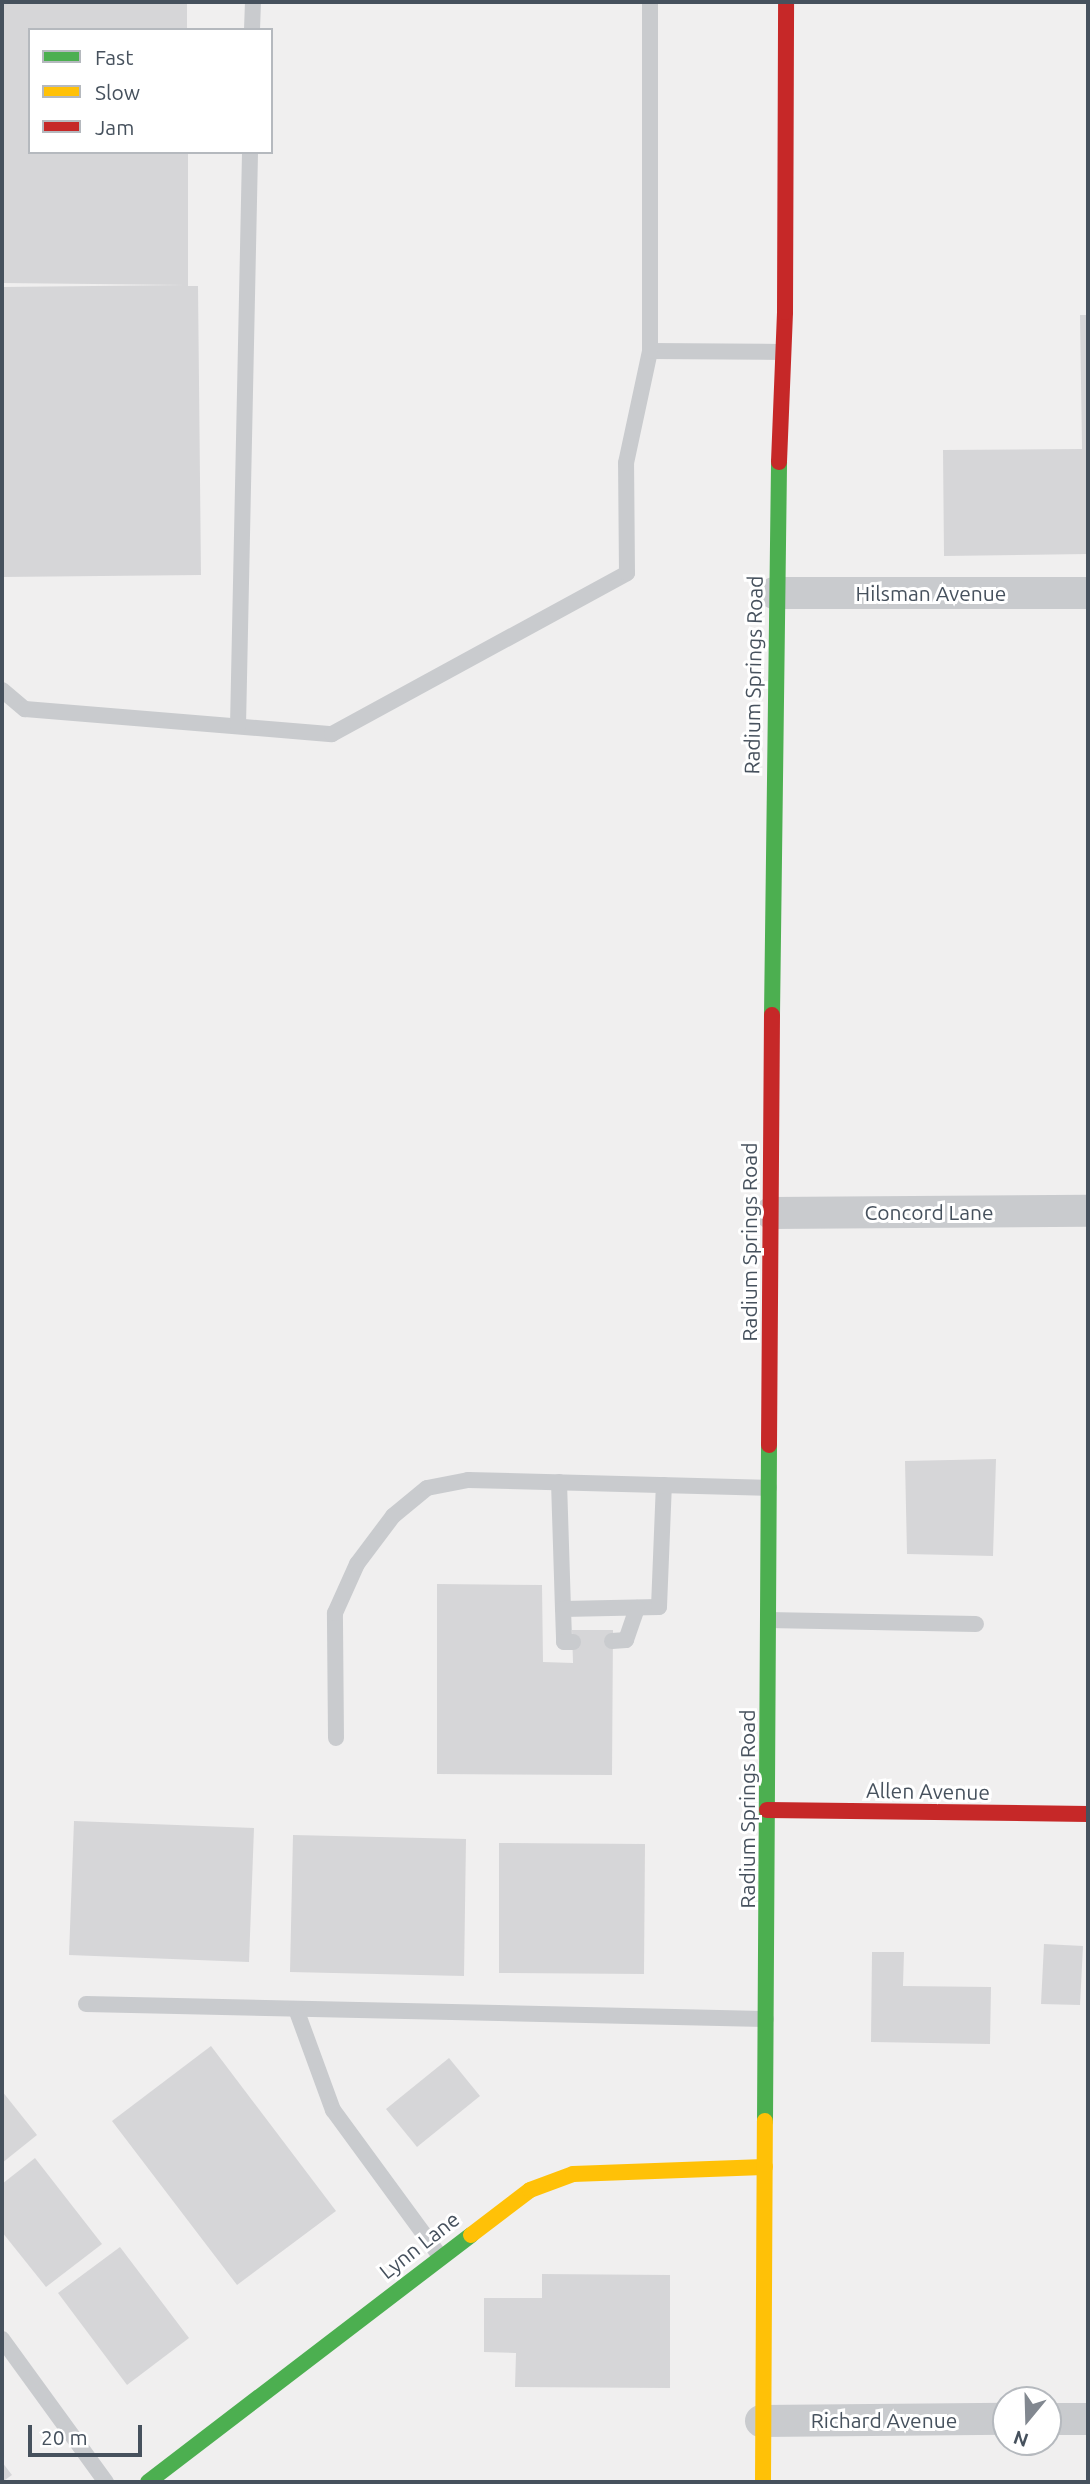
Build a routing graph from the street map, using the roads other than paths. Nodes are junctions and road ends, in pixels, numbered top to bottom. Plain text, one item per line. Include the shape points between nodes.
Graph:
1 (253, 2) edge
2 (650, 2) edge
3 (786, 2) edge
4 (253, 28) edge
5 (250, 154) edge
6 (650, 351) junction
7 (783, 352) junction
8 (774, 593) junction
9 (1088, 593) edge
10 (2, 690) edge
11 (237, 726) junction
12 (1088, 1211) edge
13 (771, 1213) junction
14 (559, 1482) junction
15 (664, 1485) junction
16 (769, 1488) junction
17 (637, 1608) junction
18 (563, 1609) junction
19 (768, 1620) junction
20 (976, 1624) dead end
21 (612, 1641) dead end
22 (573, 1642) dead end
23 (336, 1738) dead end
24 (767, 1810) junction
25 (1088, 1814) edge
26 (86, 2004) dead end
27 (296, 2009) junction
28 (768, 2019) junction
29 (765, 2167) junction
30 (440, 2256) junction
31 (2, 2339) edge
32 (992, 2419) edge
33 (1062, 2419) edge
34 (1088, 2419) edge
35 (761, 2421) junction
36 (106, 2482) edge
37 (148, 2482) edge
38 (763, 2482) edge

1 - 4 lane
2 - 6 lane
3 - 7 main road, Radium Springs Road
5 - 11 lane
6 - 7 lane
6 - 11 lane via 626,463 627,573 332,734
7 - 8 main road, Radium Springs Road
8 - 9 street, Hilsman Avenue
8 - 13 main road, Radium Springs Road
10 - 11 lane via 25,709
12 - 13 street, Concord Lane
13 - 16 main road, Radium Springs Road
14 - 15 lane
14 - 18 lane
14 - 23 lane via 468,1480 427,1488 393,1516 357,1564 335,1614
15 - 16 lane
15 - 17 lane via 659,1607
16 - 19 main road, Radium Springs Road
17 - 18 lane
17 - 21 lane via 626,1640
18 - 22 lane via 564,1642
19 - 20 lane
19 - 24 main road, Radium Springs Road
24 - 25 main road, Allen Avenue
24 - 28 main road, Radium Springs Road
26 - 27 lane
27 - 28 lane
27 - 30 lane via 333,2110
28 - 29 main road, Radium Springs Road
29 - 30 main road, Lynn Lane via 573,2174 530,2190
29 - 35 main road, Radium Springs Road
30 - 37 main road, Lynn Lane
31 - 36 lane
32 - 35 street, Richard Avenue
33 - 34 street
35 - 38 main road, Radium Springs Road

